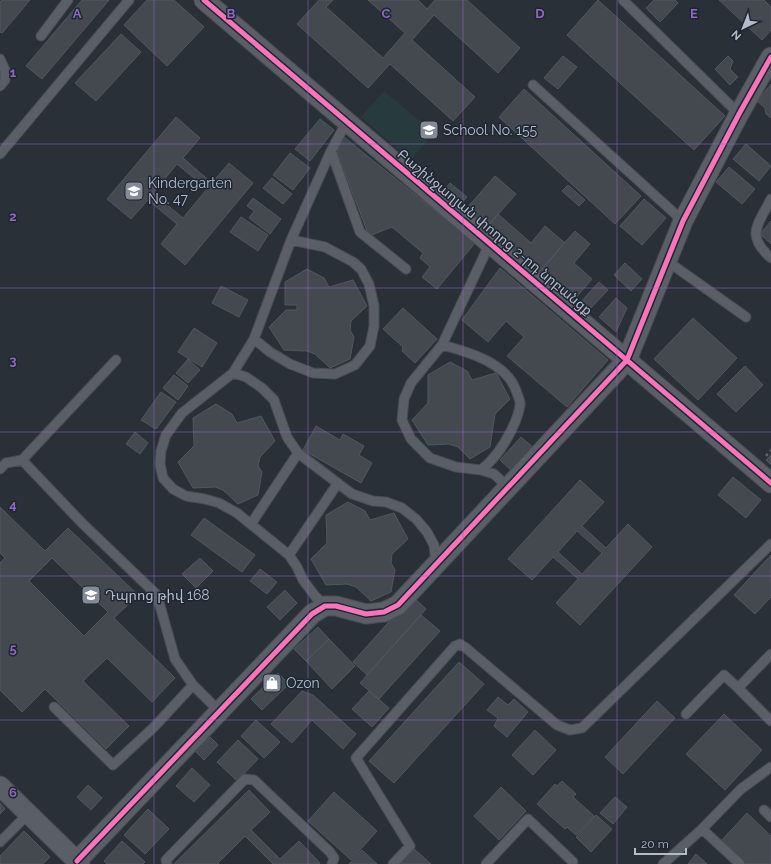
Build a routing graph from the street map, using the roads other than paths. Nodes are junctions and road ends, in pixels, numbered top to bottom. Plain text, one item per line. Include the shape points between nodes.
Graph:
1 (68, 0) edge
2 (129, 0) edge
3 (204, 0) edge
4 (623, 0) edge
5 (41, 36) dead end
6 (771, 57) edge
7 (0, 59) edge
8 (533, 85) dead end
9 (0, 86) edge
10 (739, 114) junction
11 (347, 121) junction
12 (331, 151) junction
13 (0, 154) edge
14 (771, 199) edge
15 (683, 221) junction
16 (291, 240) junction
17 (490, 243) junction
18 (771, 258) edge
19 (667, 261) junction
20 (406, 269) dead end
21 (746, 317) dead end
22 (254, 339) junction
23 (442, 346) junction
24 (116, 360) dead end
25 (627, 360) junction
26 (233, 373) junction
27 (298, 453) junction
28 (22, 460) junction
29 (0, 469) edge
30 (481, 470) junction
31 (338, 483) junction
32 (771, 483) edge
33 (508, 487) junction
34 (250, 524) junction
35 (771, 544) edge
36 (289, 555) junction
37 (436, 564) junction
38 (325, 606) junction
39 (771, 654) edge
40 (193, 685) junction
41 (738, 688) junction
42 (214, 706) dead end
43 (54, 707) dead end
44 (686, 714) dead end
45 (771, 721) edge
46 (771, 767) edge
47 (0, 786) edge
48 (28, 814) junction
49 (702, 829) junction
50 (0, 842) edge
51 (573, 862) dead end
52 (78, 863) edge
53 (167, 864) edge
54 (332, 864) edge
55 (393, 864) edge
56 (486, 864) edge
57 (663, 864) edge
58 (740, 864) edge

1 - 5 lane
2 - 13 lane
3 - 11 street, Բաշինջաղյան փողոց 2-րդ նրբանցք
4 - 10 lane
6 - 10 street
7 - 9 lane via 5,70 5,80
8 - 15 lane
10 - 15 street
11 - 12 lane
11 - 17 street, Բաշինջաղյան փողոց 2-րդ նրբանցք
12 - 16 lane
12 - 20 lane via 360,232
14 - 18 lane via 757,228 755,239
15 - 19 street
16 - 22 lane
16 - 22 lane via 325,247 361,269 369,284 374,306 370,346 355,365 335,374 314,373 283,360
17 - 23 lane
17 - 25 street, Բաշինջաղյան փողոց 2-րդ նրբանցք
19 - 21 lane
19 - 25 street
22 - 26 lane
23 - 30 lane via 467,352 502,370 517,393 520,404 504,446
23 - 30 lane via 410,383 404,399 402,420 411,439 430,458 456,467
24 - 28 lane
25 - 32 street, Բաշինջաղյան փողոց 2-րդ նրբանցք
25 - 33 street
26 - 27 lane via 246,377 274,400 287,437
26 - 34 lane via 182,414 166,435 160,464 163,478 173,489 186,496 219,503 237,512
27 - 31 lane
27 - 34 lane
28 - 29 lane via 6,463
28 - 40 lane via 82,523 157,595 175,659
30 - 33 lane via 494,474
31 - 36 lane
31 - 37 lane via 352,494 402,508 416,519 434,545
33 - 37 street
34 - 36 lane
35 - 55 lane via 582,728 570,730 557,725 466,648 460,644 455,646 356,758 410,846
36 - 38 lane via 303,580
37 - 38 street via 398,605 384,612 366,614 336,606
38 - 52 street via 308,618
39 - 41 lane
40 - 42 lane
40 - 43 lane via 114,765
41 - 44 lane via 724,675
41 - 45 lane
46 - 49 lane via 741,789
47 - 48 street
48 - 50 lane
48 - 52 street
49 - 57 lane
49 - 58 lane
51 - 56 lane via 528,818
53 - 54 lane via 166,860 245,779 254,780 330,852 334,858

